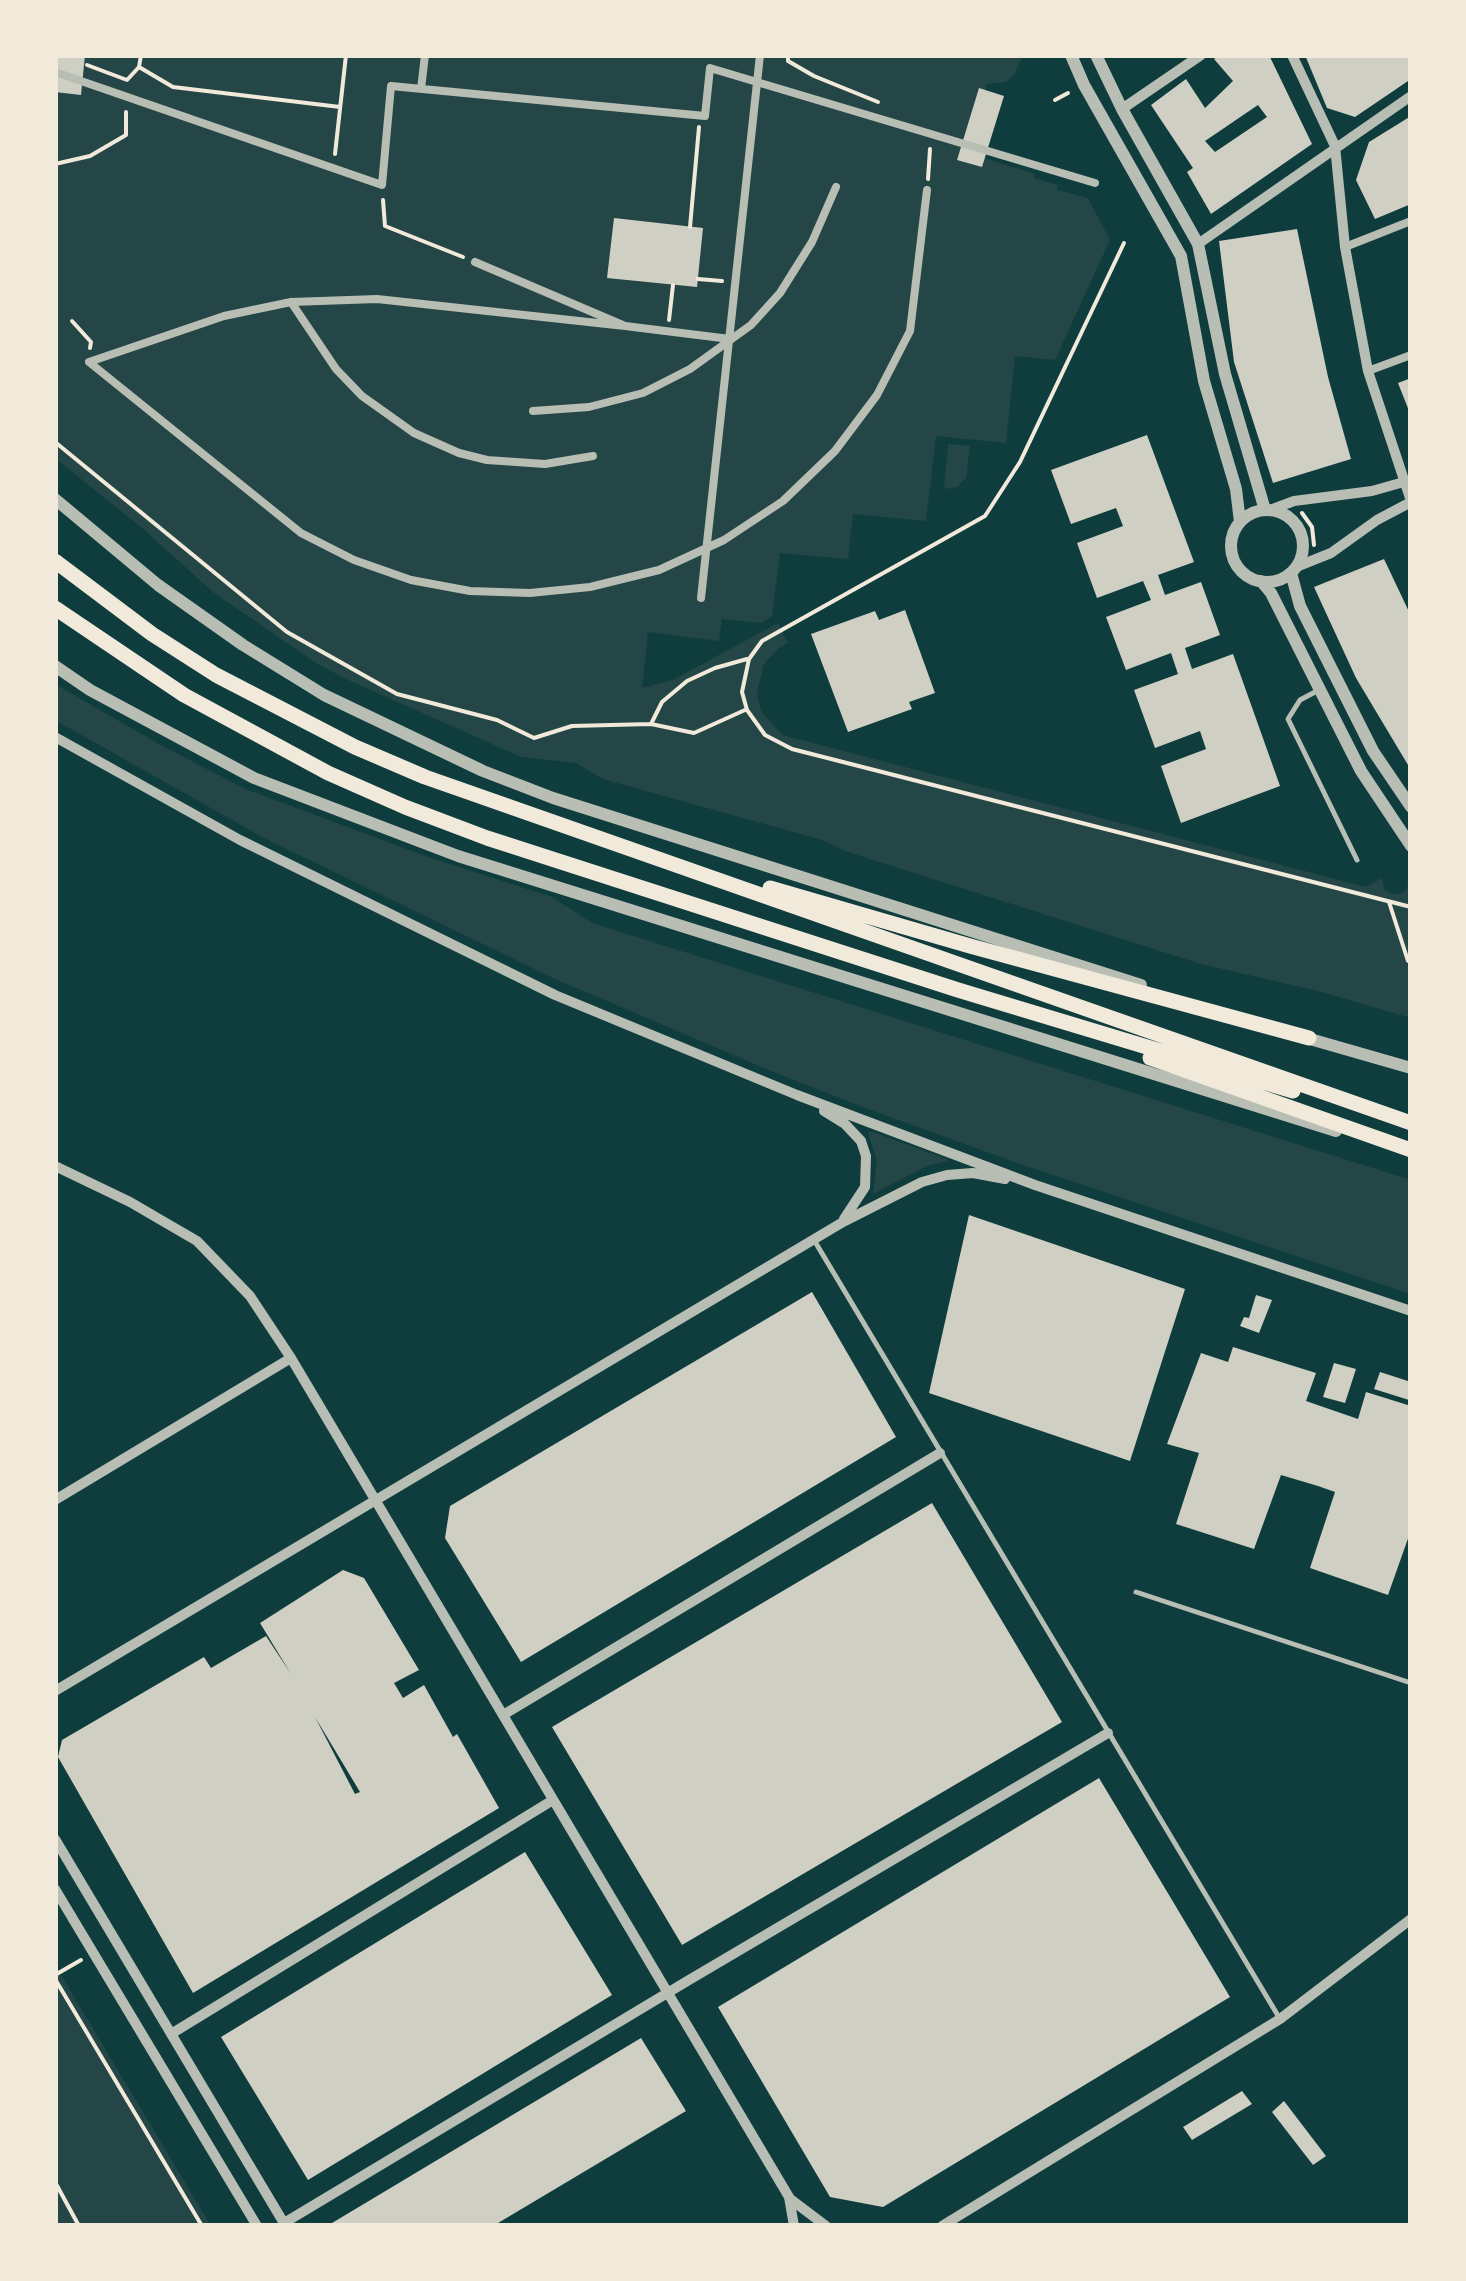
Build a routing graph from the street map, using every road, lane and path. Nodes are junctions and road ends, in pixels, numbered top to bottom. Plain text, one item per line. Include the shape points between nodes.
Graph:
1 (141, 55) edge
2 (346, 55) edge
3 (424, 55) edge
4 (760, 55) edge
5 (788, 55) edge
6 (1072, 55) edge
7 (1096, 55) edge
8 (1201, 55) edge
9 (1292, 55) edge
10 (87, 65) dead end
11 (140, 67) junction
12 (55, 72) edge
13 (757, 82) junction
14 (421, 89) junction
15 (126, 96) junction
16 (1411, 96) edge
17 (340, 107) junction
18 (1122, 110) junction
19 (700, 116) junction
20 (912, 128) junction
21 (931, 134) junction
22 (1335, 146) junction
23 (55, 164) edge
24 (334, 169) junction
25 (1095, 183) dead end
26 (382, 185) junction
27 (836, 186) dead end
28 (927, 190) joint
29 (1411, 221) edge
30 (690, 227) dead end
31 (1124, 243) dead end
32 (1198, 244) junction
33 (1345, 247) junction
34 (475, 262) joint
35 (673, 285) dead end
36 (290, 302) junction
37 (72, 321) dead end
38 (624, 326) junction
39 (668, 327) dead end
40 (730, 339) junction
41 (1411, 355) edge
42 (89, 362) junction
43 (1368, 372) junction
44 (533, 410) dead end
45 (55, 442) edge
46 (593, 456) dead end
47 (1408, 481) edge
48 (55, 499) edge
49 (1294, 501) junction
50 (1411, 501) edge
51 (1268, 510) junction
52 (1240, 522) junction
53 (706, 548) junction
54 (1316, 560) junction
55 (55, 562) edge
56 (1294, 570) junction
57 (1261, 581) junction
58 (700, 598) dead end
59 (55, 608) edge
60 (749, 659) junction
61 (55, 666) edge
62 (1320, 689) junction
63 (747, 710) junction
64 (651, 724) junction
65 (55, 737) edge
66 (1411, 807) edge
67 (574, 830) junction
68 (1411, 846) edge
69 (1357, 860) dead end
70 (1389, 902) junction
71 (1411, 907) edge
72 (1411, 961) edge
73 (958, 990) junction
74 (1309, 1038) junction
75 (1411, 1068) edge
76 (797, 1096) junction
77 (1411, 1125) edge
78 (1411, 1152) edge
79 (55, 1166) edge
80 (1036, 1185) junction
81 (842, 1222) junction
82 (813, 1240) junction
83 (1411, 1310) edge
84 (290, 1358) junction
85 (940, 1453) junction
86 (55, 1500) edge
87 (375, 1501) junction
88 (1136, 1592) dead end
89 (1411, 1683) edge
90 (55, 1691) edge
91 (503, 1716) junction
92 (1108, 1733) junction
93 (553, 1800) junction
94 (55, 1840) edge
95 (55, 1889) edge
96 (1411, 1919) edge
97 (94, 1952) junction
98 (55, 1977) edge
99 (667, 1992) junction
100 (1280, 2019) junction
101 (171, 2034) junction
102 (55, 2182) edge
103 (788, 2197) junction
104 (285, 2225) edge
105 (79, 2226) edge
106 (202, 2226) edge
107 (257, 2226) edge
108 (794, 2226) edge
109 (826, 2226) edge
110 (942, 2226) edge

1 - 11 path
2 - 17 path
3 - 14 street
4 - 13 street
5 - 20 path via 814,76 892,108
6 - 52 street via 1180,256
7 - 18 street
8 - 18 street
9 - 22 street
10 - 11 path via 127,80
11 - 17 path via 173,87
12 - 15 street
13 - 19 street via 710,68
13 - 20 street
13 - 40 street
14 - 19 street
14 - 26 street via 391,86
15 - 23 path via 126,135 90,156
15 - 24 street
16 - 22 street
17 - 24 path
18 - 32 street
19 - 30 path
20 - 21 street
21 - 25 street
21 - 28 path
22 - 32 street
22 - 33 street
24 - 26 street
26 - 34 path via 385,226
27 - 40 street via 780,293
28 - 53 street via 910,331 878,394 835,452 783,500
29 - 33 street
31 - 60 path via 1020,462 985,516 762,641
32 - 51 street via 1225,374
33 - 43 street
34 - 38 street
35 - 39 path
36 - 38 street via 377,299
36 - 42 street via 224,316
36 - 46 street via 336,370 414,433 487,460 545,464
37 - 42 path via 91,342
38 - 40 street
40 - 44 street via 643,393 589,407
40 - 53 street
41 - 43 street
42 - 53 street via 301,533 411,580 530,593 590,587 659,570
43 - 47 street
45 - 64 path via 287,632 397,694 496,720 534,738 572,726
47 - 49 street
47 - 50 street
48 - 74 street via 243,645 324,695 484,771
49 - 51 street
49 - 54 path via 1312,527
50 - 54 street
51 - 52 street
51 - 56 street via 1297,526 1303,546
52 - 57 street via 1232,553 1242,572
53 - 58 street
54 - 56 street
55 - 67 main road via 152,634 288,714 425,777
56 - 57 street
56 - 66 street via 1300,606 1373,751
57 - 62 street
59 - 73 main road via 184,695 405,807
60 - 63 path via 742,692
60 - 64 path via 687,681 662,702
61 - 78 street via 254,778 458,856
62 - 68 street via 1360,771
62 - 69 lane via 1300,700 1288,719
63 - 64 path via 694,733
63 - 70 path via 765,735 792,749
65 - 76 street via 356,900 554,995
67 - 74 main road
67 - 77 main road
70 - 71 path
70 - 72 path
73 - 77 main road
73 - 78 main road
74 - 75 street
76 - 80 street
76 - 81 street via 845,1124 866,1156 865,1187
79 - 84 street via 197,1241 250,1296
80 - 81 street via 973,1172 948,1175
80 - 83 street
81 - 82 street
82 - 85 lane
82 - 87 street
84 - 86 street
84 - 87 street
85 - 91 street
85 - 92 lane
87 - 90 street
87 - 91 street
88 - 89 lane
91 - 93 street
92 - 99 street
92 - 100 lane
93 - 99 street
93 - 101 street
94 - 101 street
95 - 97 street
96 - 100 street
97 - 98 path
97 - 107 street
98 - 106 path
99 - 103 street
99 - 104 street
100 - 110 street
101 - 104 street
102 - 105 path
103 - 108 street
103 - 109 street

